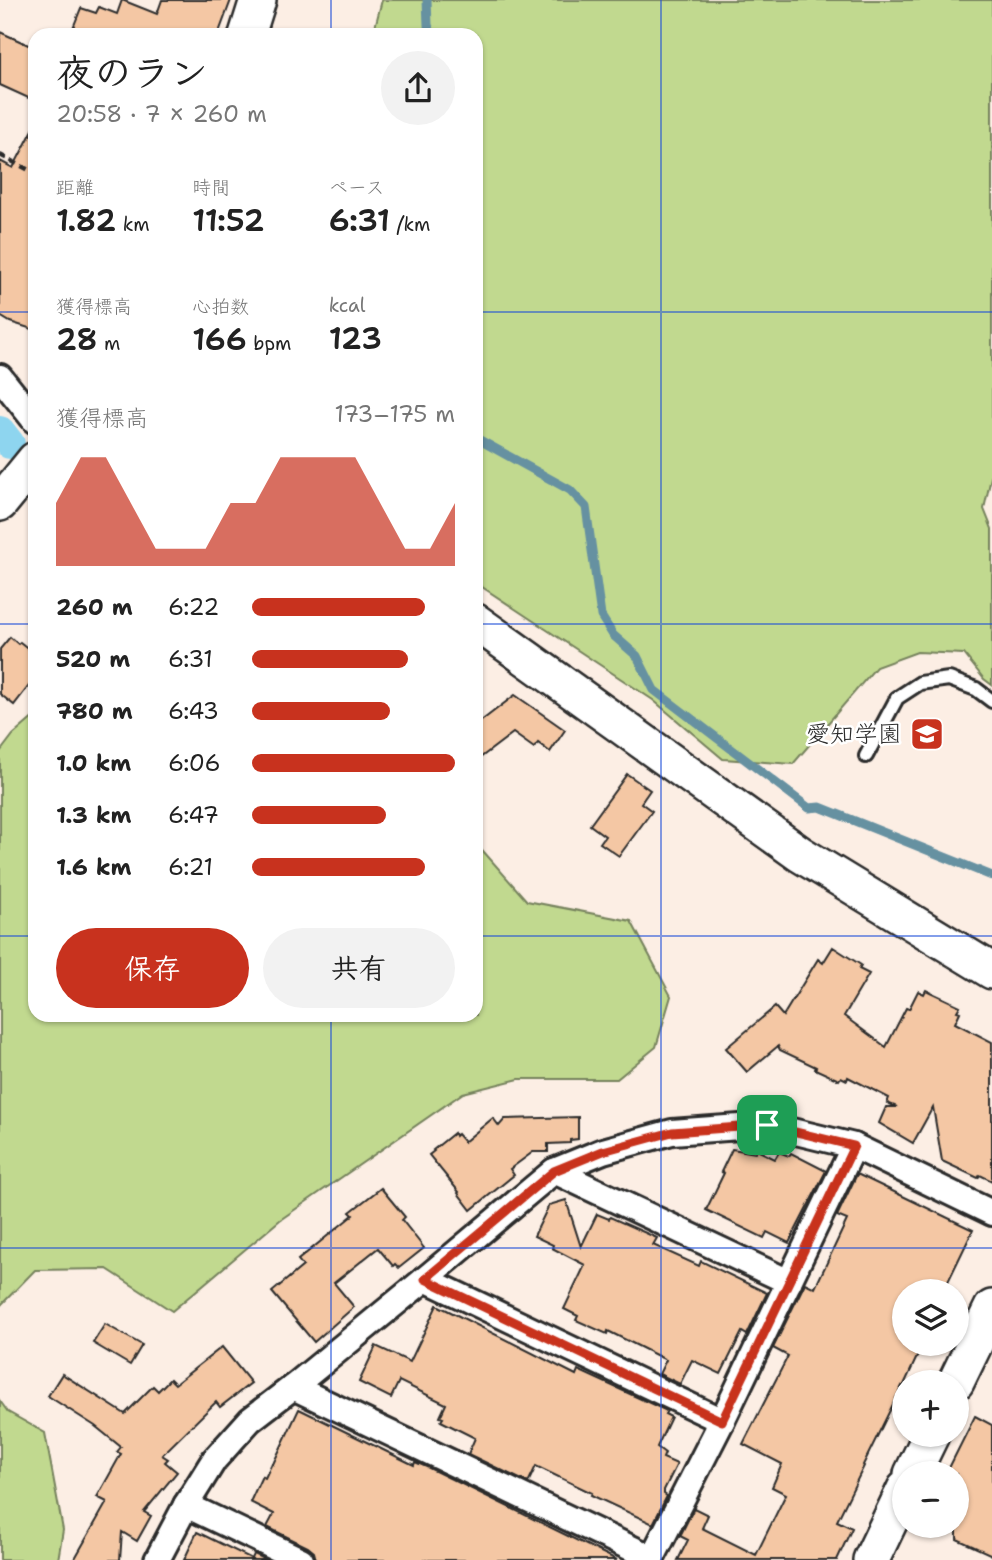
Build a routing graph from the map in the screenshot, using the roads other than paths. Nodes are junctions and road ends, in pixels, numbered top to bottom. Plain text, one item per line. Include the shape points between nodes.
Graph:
1 (258, 0) edge
2 (249, 28) edge
3 (0, 377) edge
4 (28, 412) edge
5 (28, 467) edge
6 (3, 493) edge
7 (483, 627) edge
8 (992, 701) edge
9 (866, 756) dead end
10 (992, 971) edge
11 (854, 1146) junction
12 (554, 1171) junction
13 (992, 1213) edge
14 (425, 1279) junction
15 (789, 1282) junction
16 (992, 1308) edge
17 (962, 1370) edge
18 (293, 1387) junction
19 (722, 1421) junction
20 (186, 1505) junction
21 (892, 1516) edge
22 (651, 1559) edge
23 (157, 1560) edge
24 (301, 1560) edge
25 (871, 1560) edge

1 - 2 street
3 - 4 street
5 - 6 street
7 - 10 street via 800,854
8 - 9 lane via 976,688 949,679 920,683 897,698
11 - 12 street via 767,1125 672,1132 603,1151
11 - 13 street
11 - 15 street
12 - 14 street
12 - 15 street
14 - 18 street
14 - 19 street
15 - 19 street
16 - 17 street
18 - 20 street via 250,1420 214,1460
18 - 22 street
19 - 22 street
20 - 23 street
20 - 24 street
21 - 25 street

